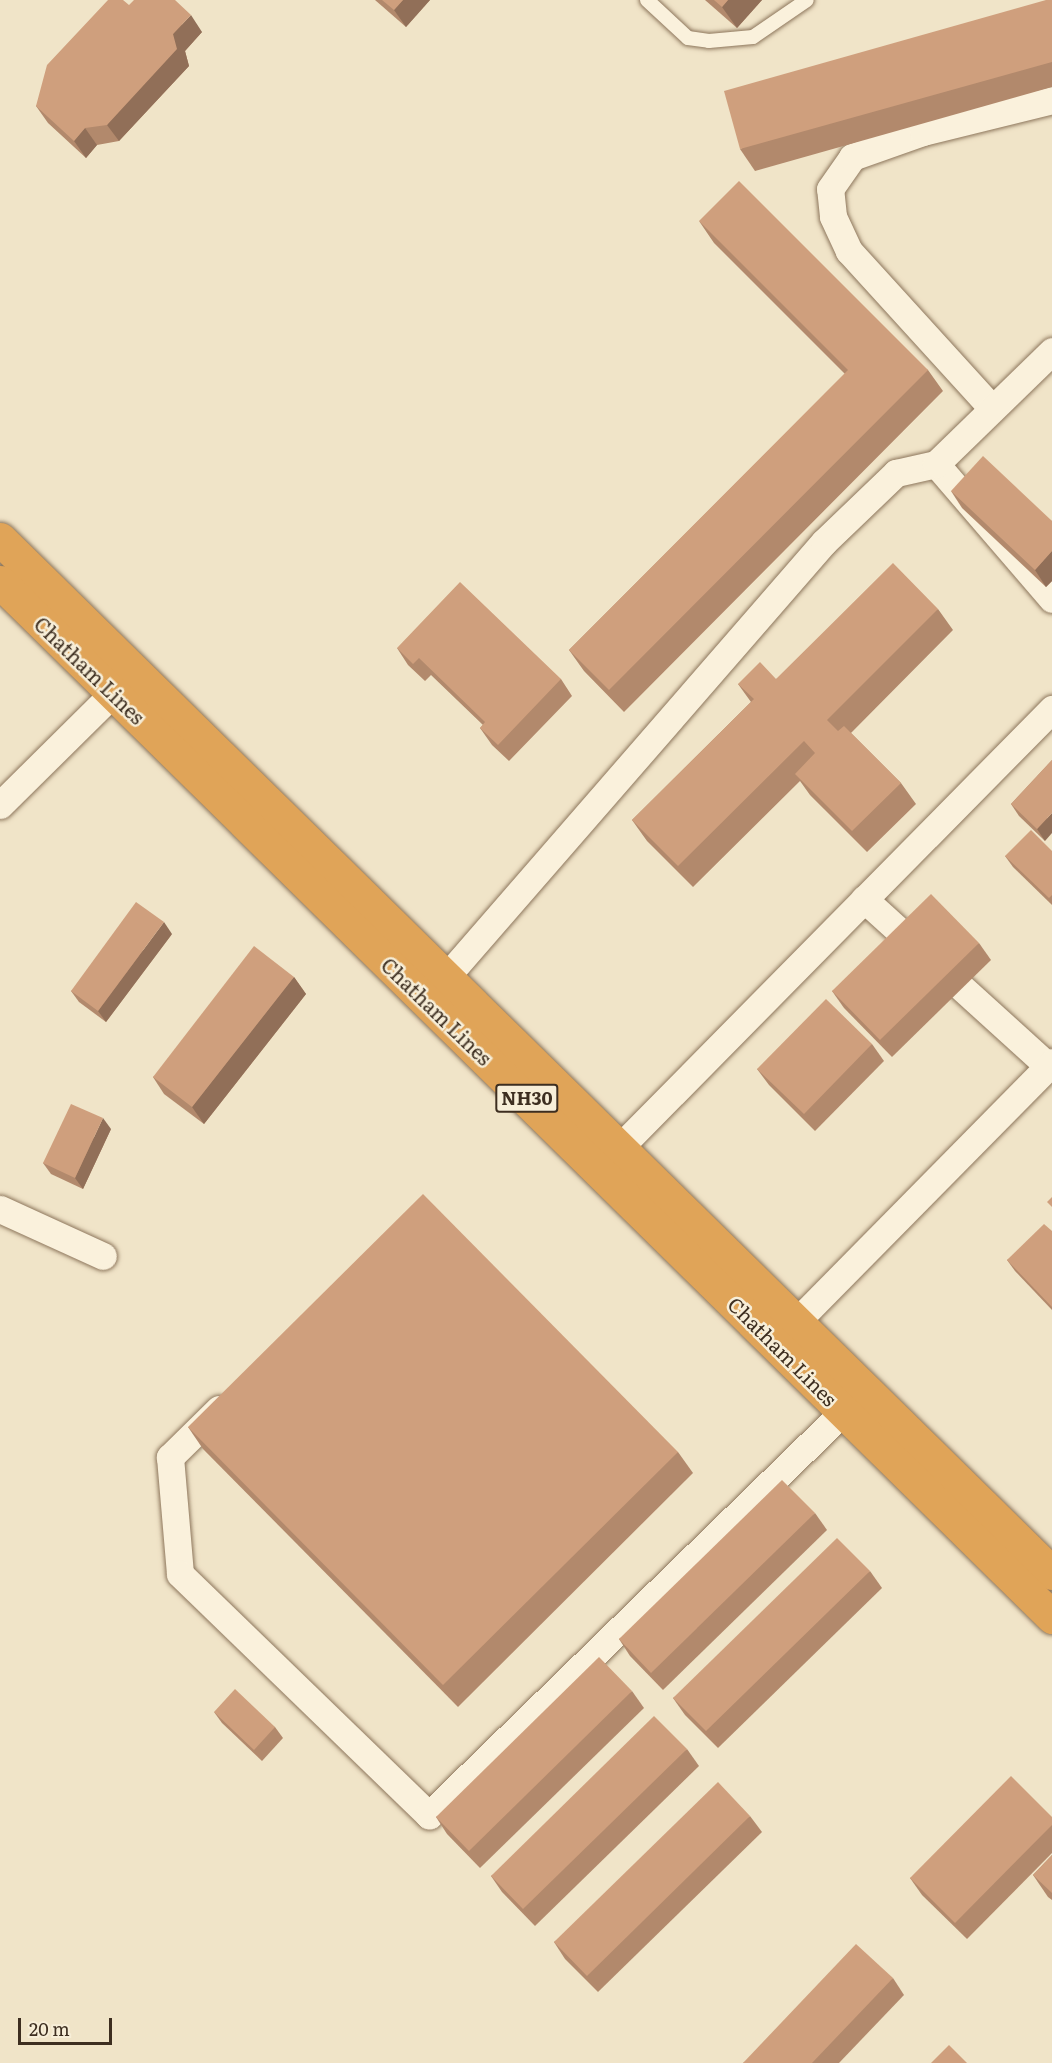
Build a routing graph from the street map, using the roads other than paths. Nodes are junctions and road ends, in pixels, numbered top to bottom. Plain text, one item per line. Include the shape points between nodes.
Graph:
1 (647, 0) edge
2 (807, 0) edge
3 (1052, 100) edge
4 (1052, 351) edge
5 (990, 406) junction
6 (936, 464) junction
7 (0, 538) edge
8 (0, 582) edge
9 (1052, 599) edge
10 (113, 693) junction
11 (1052, 710) edge
12 (0, 805) edge
13 (864, 899) junction
14 (446, 977) junction
15 (1050, 1064) edge
16 (619, 1148) junction
17 (0, 1209) edge
18 (103, 1256) dead end
19 (796, 1322) junction
20 (238, 1390) edge
21 (844, 1411) junction
22 (1052, 1573) edge
23 (1052, 1617) edge

1 - 2 lane via 688,38 709,41 753,37
3 - 5 street via 923,132 852,158 830,189 833,216 849,251
4 - 5 street
5 - 6 street
6 - 9 street
6 - 14 street via 896,473 824,542
7 - 14 highway, Chatham Lines / NH30
8 - 10 highway, Chatham Lines / NH30
10 - 12 street
10 - 21 highway, Chatham Lines / NH30
11 - 13 street
13 - 15 street
13 - 16 street
14 - 16 highway, Chatham Lines / NH30
15 - 19 street
16 - 19 highway, Chatham Lines / NH30
17 - 18 street
19 - 22 highway, Chatham Lines / NH30
20 - 21 street via 170,1457 180,1574 429,1815
21 - 23 highway, Chatham Lines / NH30

